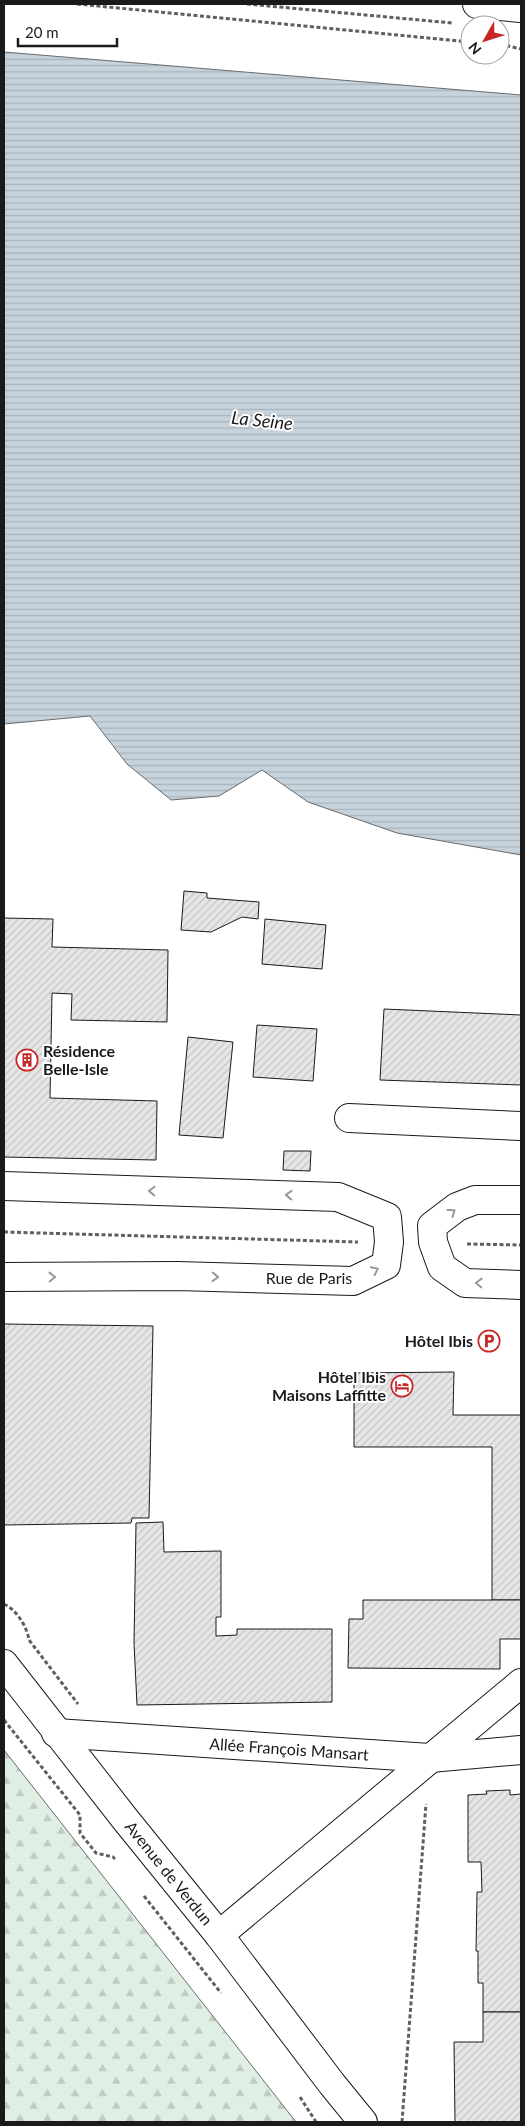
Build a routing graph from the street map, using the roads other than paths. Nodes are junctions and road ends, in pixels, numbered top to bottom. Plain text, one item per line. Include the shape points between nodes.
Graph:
1 (478, 4) edge
2 (521, 8) edge
3 (349, 1118) dead end
4 (521, 1126) edge
5 (4, 1186) edge
6 (521, 1200) edge
7 (4, 1277) edge
8 (521, 1284) edge
9 (4, 1664) edge
10 (521, 1683) edge
11 (56, 1733) junction
12 (521, 1750) edge
13 (430, 1758) junction
14 (219, 1936) junction
15 (332, 2084) junction
16 (350, 2122) edge
17 (363, 2122) edge

1 - 2 street
3 - 4 street
7 -> 5 street, Rue de Paris via 177,1276 353,1281 386,1265 389,1242 387,1217 338,1197
8 -> 6 street via 465,1283 442,1267 433,1242 432,1226 457,1207 475,1200
9 - 11 street, Avenue de Verdun
10 - 13 street
11 - 13 street, Allée François Mansart
11 - 14 street, Avenue de Verdun
12 - 13 street, Allée François Mansart
13 - 14 street
14 - 15 street, Avenue de Verdun
15 - 16 street, Avenue de Verdun
15 - 17 street, Avenue de Verdun

